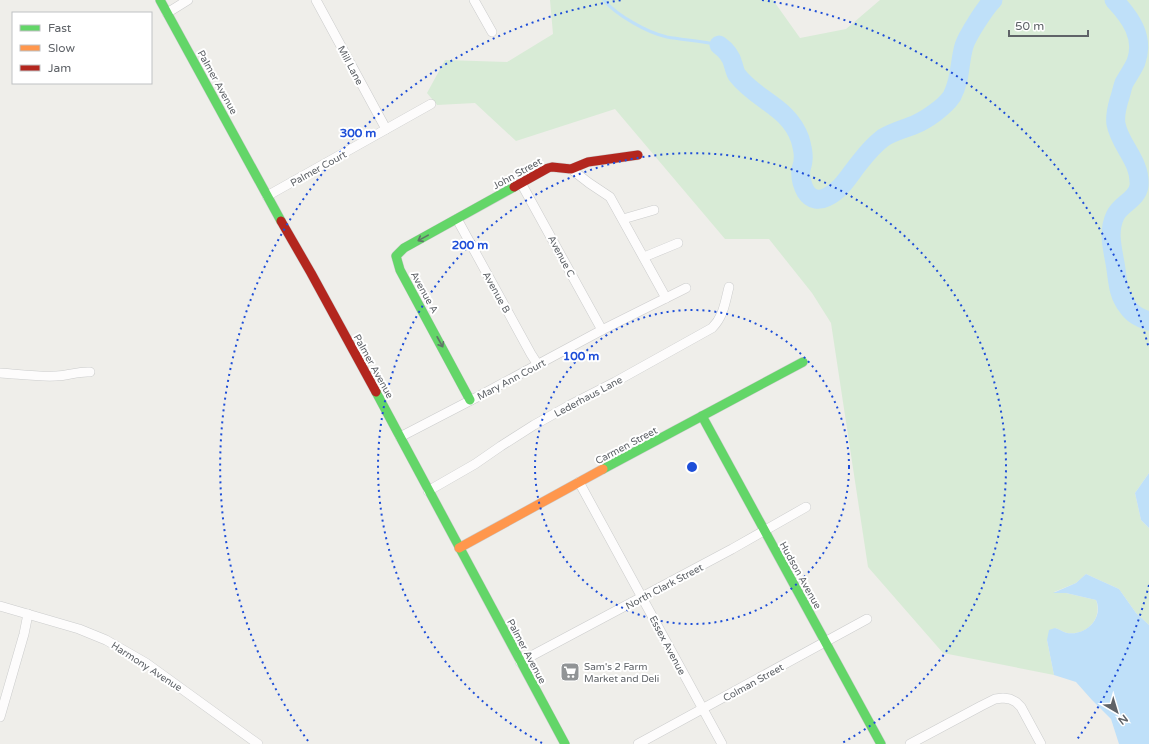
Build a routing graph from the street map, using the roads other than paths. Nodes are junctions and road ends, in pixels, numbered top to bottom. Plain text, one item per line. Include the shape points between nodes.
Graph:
1 (160, 0) edge
2 (188, 0) edge
3 (316, 0) edge
4 (474, 0) edge
5 (168, 13) junction
6 (492, 32) dead end
7 (431, 104) dead end
8 (386, 129) junction
9 (638, 155) dead end
10 (571, 168) junction
11 (521, 183) junction
12 (267, 196) junction
13 (654, 210) dead end
14 (457, 219) junction
15 (623, 219) junction
16 (678, 243) dead end
17 (644, 257) junction
18 (729, 287) dead end
19 (686, 288) dead end
20 (666, 298) junction
21 (602, 330) junction
22 (804, 362) dead end
23 (538, 365) junction
24 (90, 372) dead end
25 (0, 373) edge
26 (470, 400) junction
27 (702, 416) junction
28 (400, 437) junction
29 (579, 482) junction
30 (428, 491) junction
31 (806, 507) dead end
32 (764, 530) junction
33 (459, 548) junction
34 (643, 597) junction
35 (0, 606) edge
36 (28, 614) junction
37 (867, 619) dead end
38 (825, 642) junction
39 (520, 662) junction
40 (703, 709) junction
41 (0, 717) edge
42 (258, 744) edge
43 (564, 744) edge
44 (638, 744) edge
45 (722, 744) edge
46 (881, 744) edge
47 (910, 744) edge
48 (1041, 744) edge

1 - 5 street, Palmer Avenue
2 - 5 street
3 - 8 street, Mill Lane
4 - 6 street
5 - 12 street, Palmer Avenue
7 - 8 street, Palmer Court
8 - 12 street, Palmer Court
9 - 10 street, John Street via 588,162
10 - 11 street, John Street via 552,167
10 - 15 street via 610,197
11 - 14 street, John Street
11 - 21 street, Avenue C
12 - 28 street, Palmer Avenue
13 - 15 street
14 - 23 street, Avenue B
14 -> 26 street, Avenue A via 404,248 396,256 400,270
15 - 17 street
16 - 17 street
17 - 20 street
18 - 30 street, Lederhaus Lane via 723,313 712,328 570,404
19 - 20 street, Mary Ann Court
20 - 21 street, Mary Ann Court
21 - 23 street, Mary Ann Court
22 - 27 street, Carmen Street
23 - 26 street, Mary Ann Court
24 - 25 street via 67,376
26 - 28 street, Mary Ann Court
27 - 29 street, Carmen Street
27 - 32 street, Hudson Avenue
28 - 30 street, Palmer Avenue
29 - 33 street, Carmen Street
29 - 34 street, Essex Avenue
30 - 33 street, Palmer Avenue
31 - 32 street, North Clark Street
32 - 34 street, North Clark Street
32 - 38 street, Hudson Avenue
33 - 39 street, Palmer Avenue
34 - 39 street, North Clark Street
34 - 40 street, Essex Avenue
35 - 36 street, Harmony Avenue
36 - 41 street
36 - 42 street, Harmony Avenue via 79,629 125,650
37 - 38 street, Colman Street
38 - 40 street, Colman Street
38 - 46 street, Hudson Avenue
39 - 43 street, Palmer Avenue
40 - 44 street, Colman Street
40 - 45 street, Essex Avenue
47 - 48 street via 995,699 1003,698 1016,702

